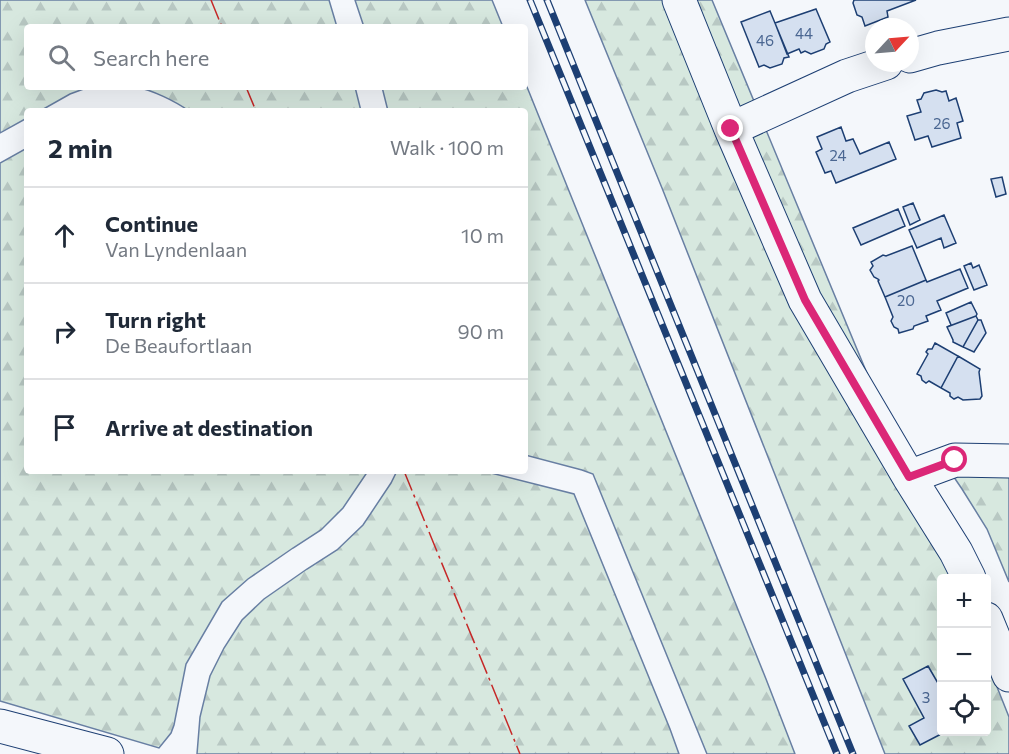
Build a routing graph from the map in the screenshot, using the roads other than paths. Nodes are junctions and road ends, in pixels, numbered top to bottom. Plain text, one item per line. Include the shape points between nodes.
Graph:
1 (680, 0) edge
2 (1009, 34) edge
3 (919, 53) edge
4 (865, 70) edge
5 (731, 129) junction
6 (1009, 461) edge
7 (909, 477) junction
8 (967, 574) edge
9 (991, 628) edge
10 (1009, 675) edge
11 (0, 726) edge
12 (107, 754) edge

1 - 5 street
2 - 3 street
4 - 5 street
5 - 7 street via 805,300
6 - 7 street via 955,460
7 - 8 street
9 - 10 street
11 - 12 street

